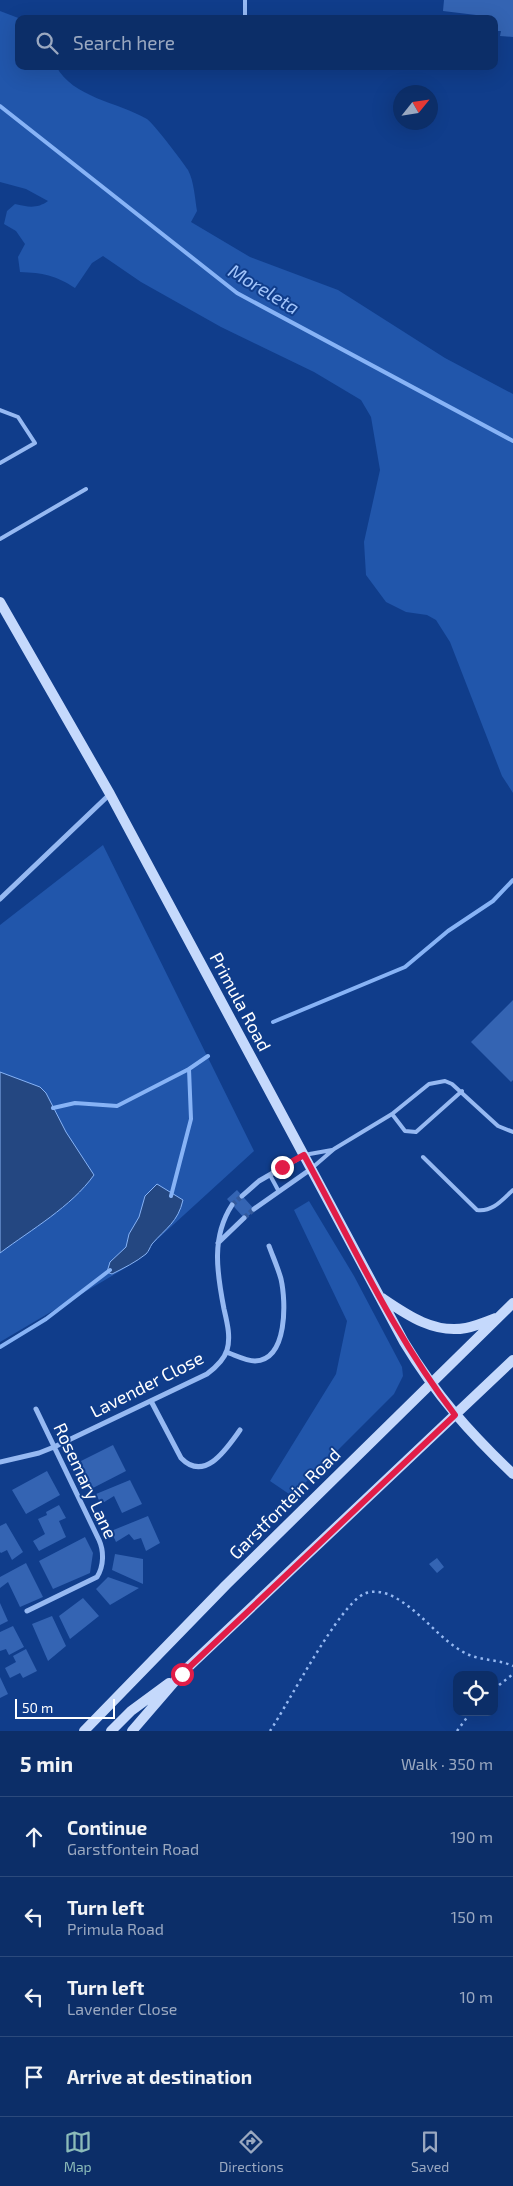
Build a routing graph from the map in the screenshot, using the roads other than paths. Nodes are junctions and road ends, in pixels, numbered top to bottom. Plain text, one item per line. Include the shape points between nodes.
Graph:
1 (245, 0) edge
2 (245, 15) edge
3 (0, 410) edge
4 (0, 463) edge
5 (86, 489) dead end
6 (0, 538) edge
7 (0, 602) edge
8 (110, 794) junction
9 (0, 899) edge
10 (462, 1091) junction
11 (392, 1114) junction
12 (513, 1132) edge
13 (334, 1149) junction
14 (304, 1155) junction
15 (423, 1157) dead end
16 (311, 1168) junction
17 (270, 1175) junction
18 (278, 1190) junction
19 (513, 1190) edge
20 (242, 1196) tunnel mouth
21 (232, 1205) tunnel mouth
22 (254, 1209) tunnel mouth
23 (244, 1218) tunnel mouth
24 (218, 1243) junction
25 (269, 1246) dead end
26 (381, 1298) junction
27 (513, 1303) edge
28 (498, 1318) junction
29 (226, 1352) junction
30 (513, 1360) edge
31 (430, 1383) junction
32 (151, 1401) junction
33 (36, 1408) dead end
34 (455, 1415) junction
35 (240, 1430) dead end
36 (54, 1447) junction
37 (0, 1462) edge
38 (513, 1474) edge
39 (27, 1611) dead end
40 (182, 1674) junction
41 (84, 1731) edge
42 (111, 1731) edge
43 (132, 1731) edge

1 - 2 lane
3 - 4 lane via 18,417 35,443
5 - 6 lane
7 - 8 main road, Primula Road
8 - 9 street
8 - 14 main road, Primula Road
10 - 11 lane via 438,1081 420,1090
10 - 11 lane via 416,1132 405,1131
10 - 12 lane via 498,1126
11 - 13 lane
13 - 14 lane
13 - 16 lane
14 - 16 main road, Primula Road
14 - 17 street
15 - 19 lane via 477,1210 492,1209
16 - 18 street
16 - 26 main road, Primula Road
17 - 18 lane
17 - 20 street
18 - 22 street
21 - 24 street, Lavender Close via 221,1224
23 - 24 street
24 - 29 street, Lavender Close via 217,1269 228,1330
25 - 29 street via 284,1298 280,1339 270,1356 262,1360 254,1361
26 - 28 main road via 412,1318 449,1329 466,1328
26 - 31 main road, Primula Road
27 - 28 main road, Garstfontein Road
28 - 31 main road, Garstfontein Road
29 - 32 street, Lavender Close via 208,1374
30 - 34 main road
31 - 34 main road, Primula Road
31 - 41 main road, Garstfontein Road
32 - 35 street via 181,1458 193,1467 201,1467 218,1458
32 - 36 street, Lavender Close
33 - 36 street, Rosemary Lane
34 - 38 main road, Primula Road
34 - 40 main road
36 - 37 street, Lavender Close
36 - 39 street, Rosemary Lane via 99,1540 102,1555 100,1572 93,1580
40 - 42 main road via 132,1710
40 - 43 main road

